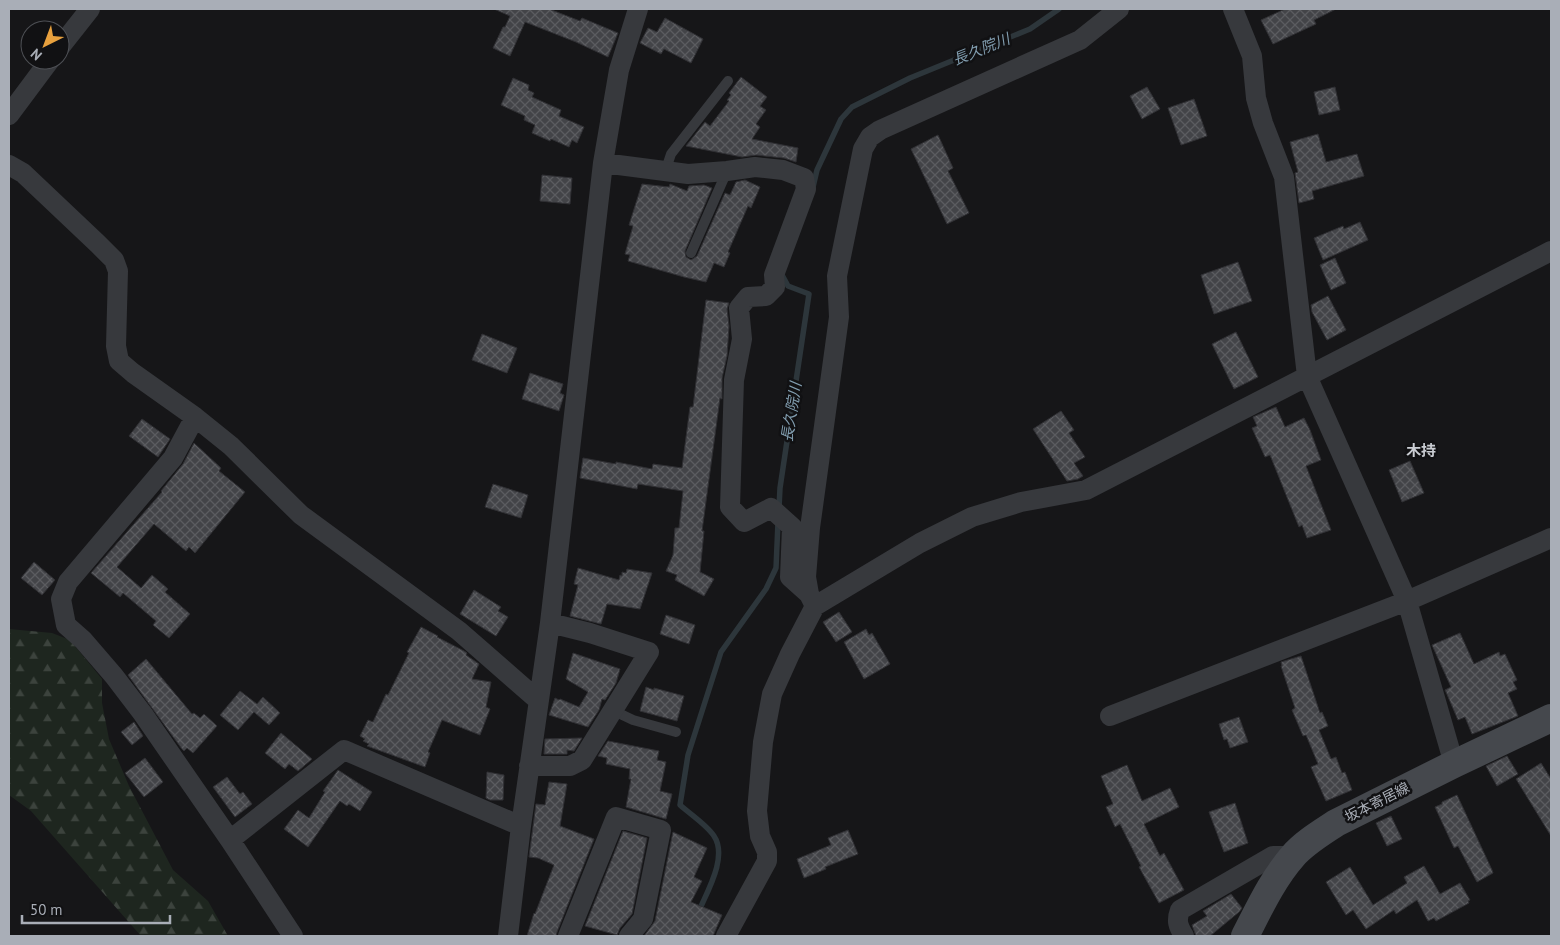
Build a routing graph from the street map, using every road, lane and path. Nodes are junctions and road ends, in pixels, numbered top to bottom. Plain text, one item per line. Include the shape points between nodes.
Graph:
1 (90, 9) edge
2 (638, 9) edge
3 (1119, 9) edge
4 (1233, 9) edge
5 (70, 34) edge
6 (43, 70) edge
7 (728, 81) dead end
8 (9, 115) edge
9 (603, 163) junction
10 (9, 165) edge
11 (727, 171) junction
12 (665, 172) junction
13 (1551, 252) edge
14 (690, 253) dead end
15 (1307, 376) junction
16 (195, 417) junction
17 (1551, 538) edge
18 (812, 600) junction
19 (1407, 601) junction
20 (550, 622) junction
21 (539, 701) junction
22 (612, 710) junction
23 (1110, 716) dead end
24 (1551, 718) edge
25 (676, 732) dead end
26 (1454, 764) junction
27 (529, 766) junction
28 (521, 826) junction
29 (230, 840) junction
30 (1293, 856) junction
31 (294, 936) edge
32 (508, 936) edge
33 (568, 936) edge
34 (629, 936) edge
35 (726, 936) edge
36 (1184, 936) edge
37 (1244, 936) edge

1 - 5 street
2 - 9 street via 619,70
3 - 18 street via 1080,40 880,130 870,137 863,149 837,276 838,317 806,577
4 - 15 street via 1252,56 1262,123 1284,177
6 - 8 street
7 - 12 lane via 670,154
9 - 12 street
9 - 20 street
10 - 16 street via 23,173 114,260 118,271 116,346 119,361
11 - 12 street
11 - 14 lane
11 - 18 street via 756,167 783,170 804,178 806,188 774,275 775,287 766,296 748,296 739,308 742,340 734,380 730,507 744,522 772,508 792,527 790,577
13 - 15 street
15 - 18 street via 1086,490 1021,502 972,517
15 - 19 street
16 - 21 street via 231,446 301,514 459,631
16 - 29 street via 173,458 68,582 61,599 66,624 83,640 143,714
17 - 19 street
18 - 35 street via 772,694 763,742 757,811 767,861
19 - 23 street
19 - 26 street
20 - 21 street
20 - 22 street via 649,652
21 - 27 street
22 - 25 lane via 633,720
22 - 27 street via 582,760 570,766
24 - 26 main road, 坂本寄居線
26 - 30 main road, 坂本寄居線 via 1336,823
27 - 28 street
28 - 29 street via 344,750
28 - 32 street
29 - 31 street
30 - 36 street via 1273,856 1180,910 1178,926
30 - 37 main road, 坂本寄居線 via 1276,877
33 - 34 street via 616,817 661,830 642,919

